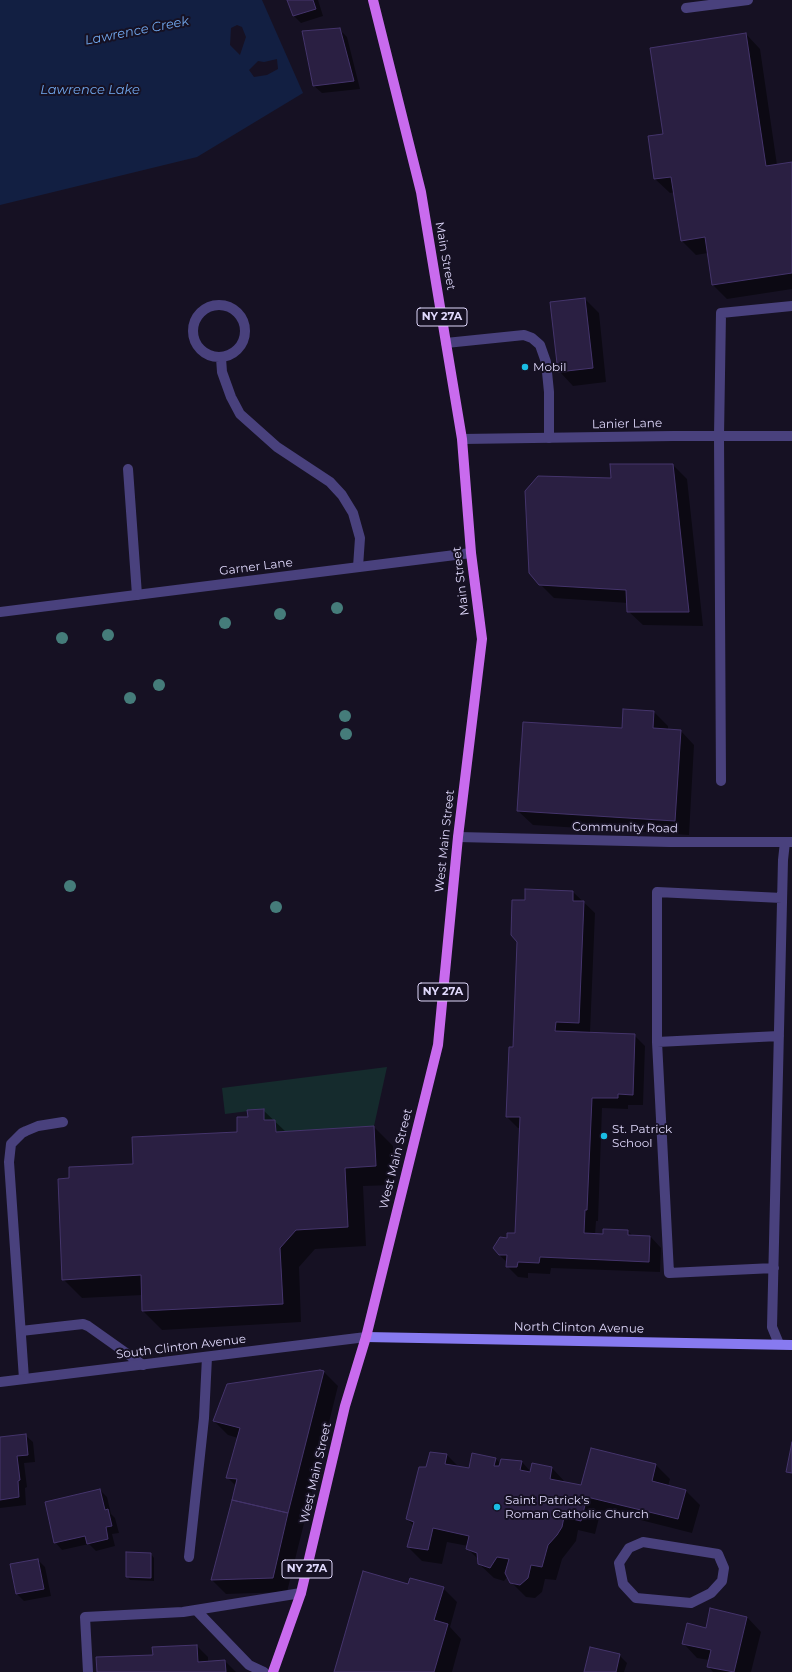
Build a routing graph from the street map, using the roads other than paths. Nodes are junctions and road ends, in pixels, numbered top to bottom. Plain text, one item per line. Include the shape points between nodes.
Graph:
1 (373, 0) edge
2 (748, 0) edge
3 (686, 8) dead end
4 (792, 306) edge
5 (446, 343) junction
6 (221, 358) junction
7 (719, 436) junction
8 (792, 436) edge
9 (549, 438) junction
10 (462, 440) junction
11 (128, 469) dead end
12 (470, 553) junction
13 (358, 567) junction
14 (137, 595) junction
15 (0, 612) edge
16 (482, 639) joint
17 (721, 781) dead end
18 (458, 837) junction
19 (789, 842) edge
20 (782, 898) junction
21 (779, 1036) junction
22 (657, 1042) junction
23 (63, 1122) dead end
24 (774, 1268) junction
25 (21, 1331) junction
26 (366, 1337) junction
27 (778, 1344) junction
28 (792, 1345) edge
29 (206, 1357) junction
30 (144, 1365) junction
31 (24, 1379) junction
32 (0, 1382) edge
33 (718, 1554) joint
34 (189, 1557) dead end
35 (301, 1593) junction
36 (196, 1610) junction
37 (88, 1672) edge
38 (264, 1672) edge
39 (273, 1672) edge

1 - 5 main road, Main Street / NY 27A via 420,192
2 - 3 street
4 - 7 street via 721,313
5 - 9 street via 524,336 532,338 540,345 546,362
5 - 10 main road, Main Street / NY 27A
6 - 6 street via 230,356 238,350 243,343 246,328 244,320 235,310 224,305 214,305 201,312 194,322 193,336 201,351 209,356
6 - 13 street via 222,372 240,414 277,446 330,482 342,495 353,513 360,538
7 - 8 street, Lanier Lane
7 - 9 street, Lanier Lane
7 - 17 street
9 - 10 street, Lanier Lane
10 - 12 main road, Main Street / NY 27A
11 - 14 street
12 - 13 street, Garner Lane
12 - 16 main road, Main Street / NY 27A
13 - 14 street, Garner Lane
14 - 15 street, Garner Lane
16 - 18 main road, West Main Street / NY 27A
18 - 19 street, Community Road
18 - 26 main road, West Main Street / NY 27A via 438,1045
19 - 20 street via 783,860
20 - 21 street
20 - 22 street via 657,892
21 - 22 street
21 - 24 street
22 - 24 street via 669,1273
23 - 25 street via 38,1126 26,1131 11,1144 9,1162
24 - 27 street via 772,1327
25 - 30 street via 83,1324
25 - 31 street
26 - 27 main road, North Clinton Avenue
26 - 29 street, South Clinton Avenue
26 - 35 main road, West Main Street / NY 27A via 345,1406
27 - 28 main road, North Clinton Avenue
29 - 30 street, South Clinton Avenue
29 - 34 street via 204,1418
30 - 31 street, South Clinton Avenue
31 - 32 street, South Clinton Avenue
33 - 33 street via 643,1542 629,1548 619,1563 623,1584 636,1598 691,1603 711,1593 722,1581 724,1568
35 - 36 street
35 - 39 main road, West Main Street / NY 27A
36 - 37 street via 85,1618
36 - 38 street via 248,1665

